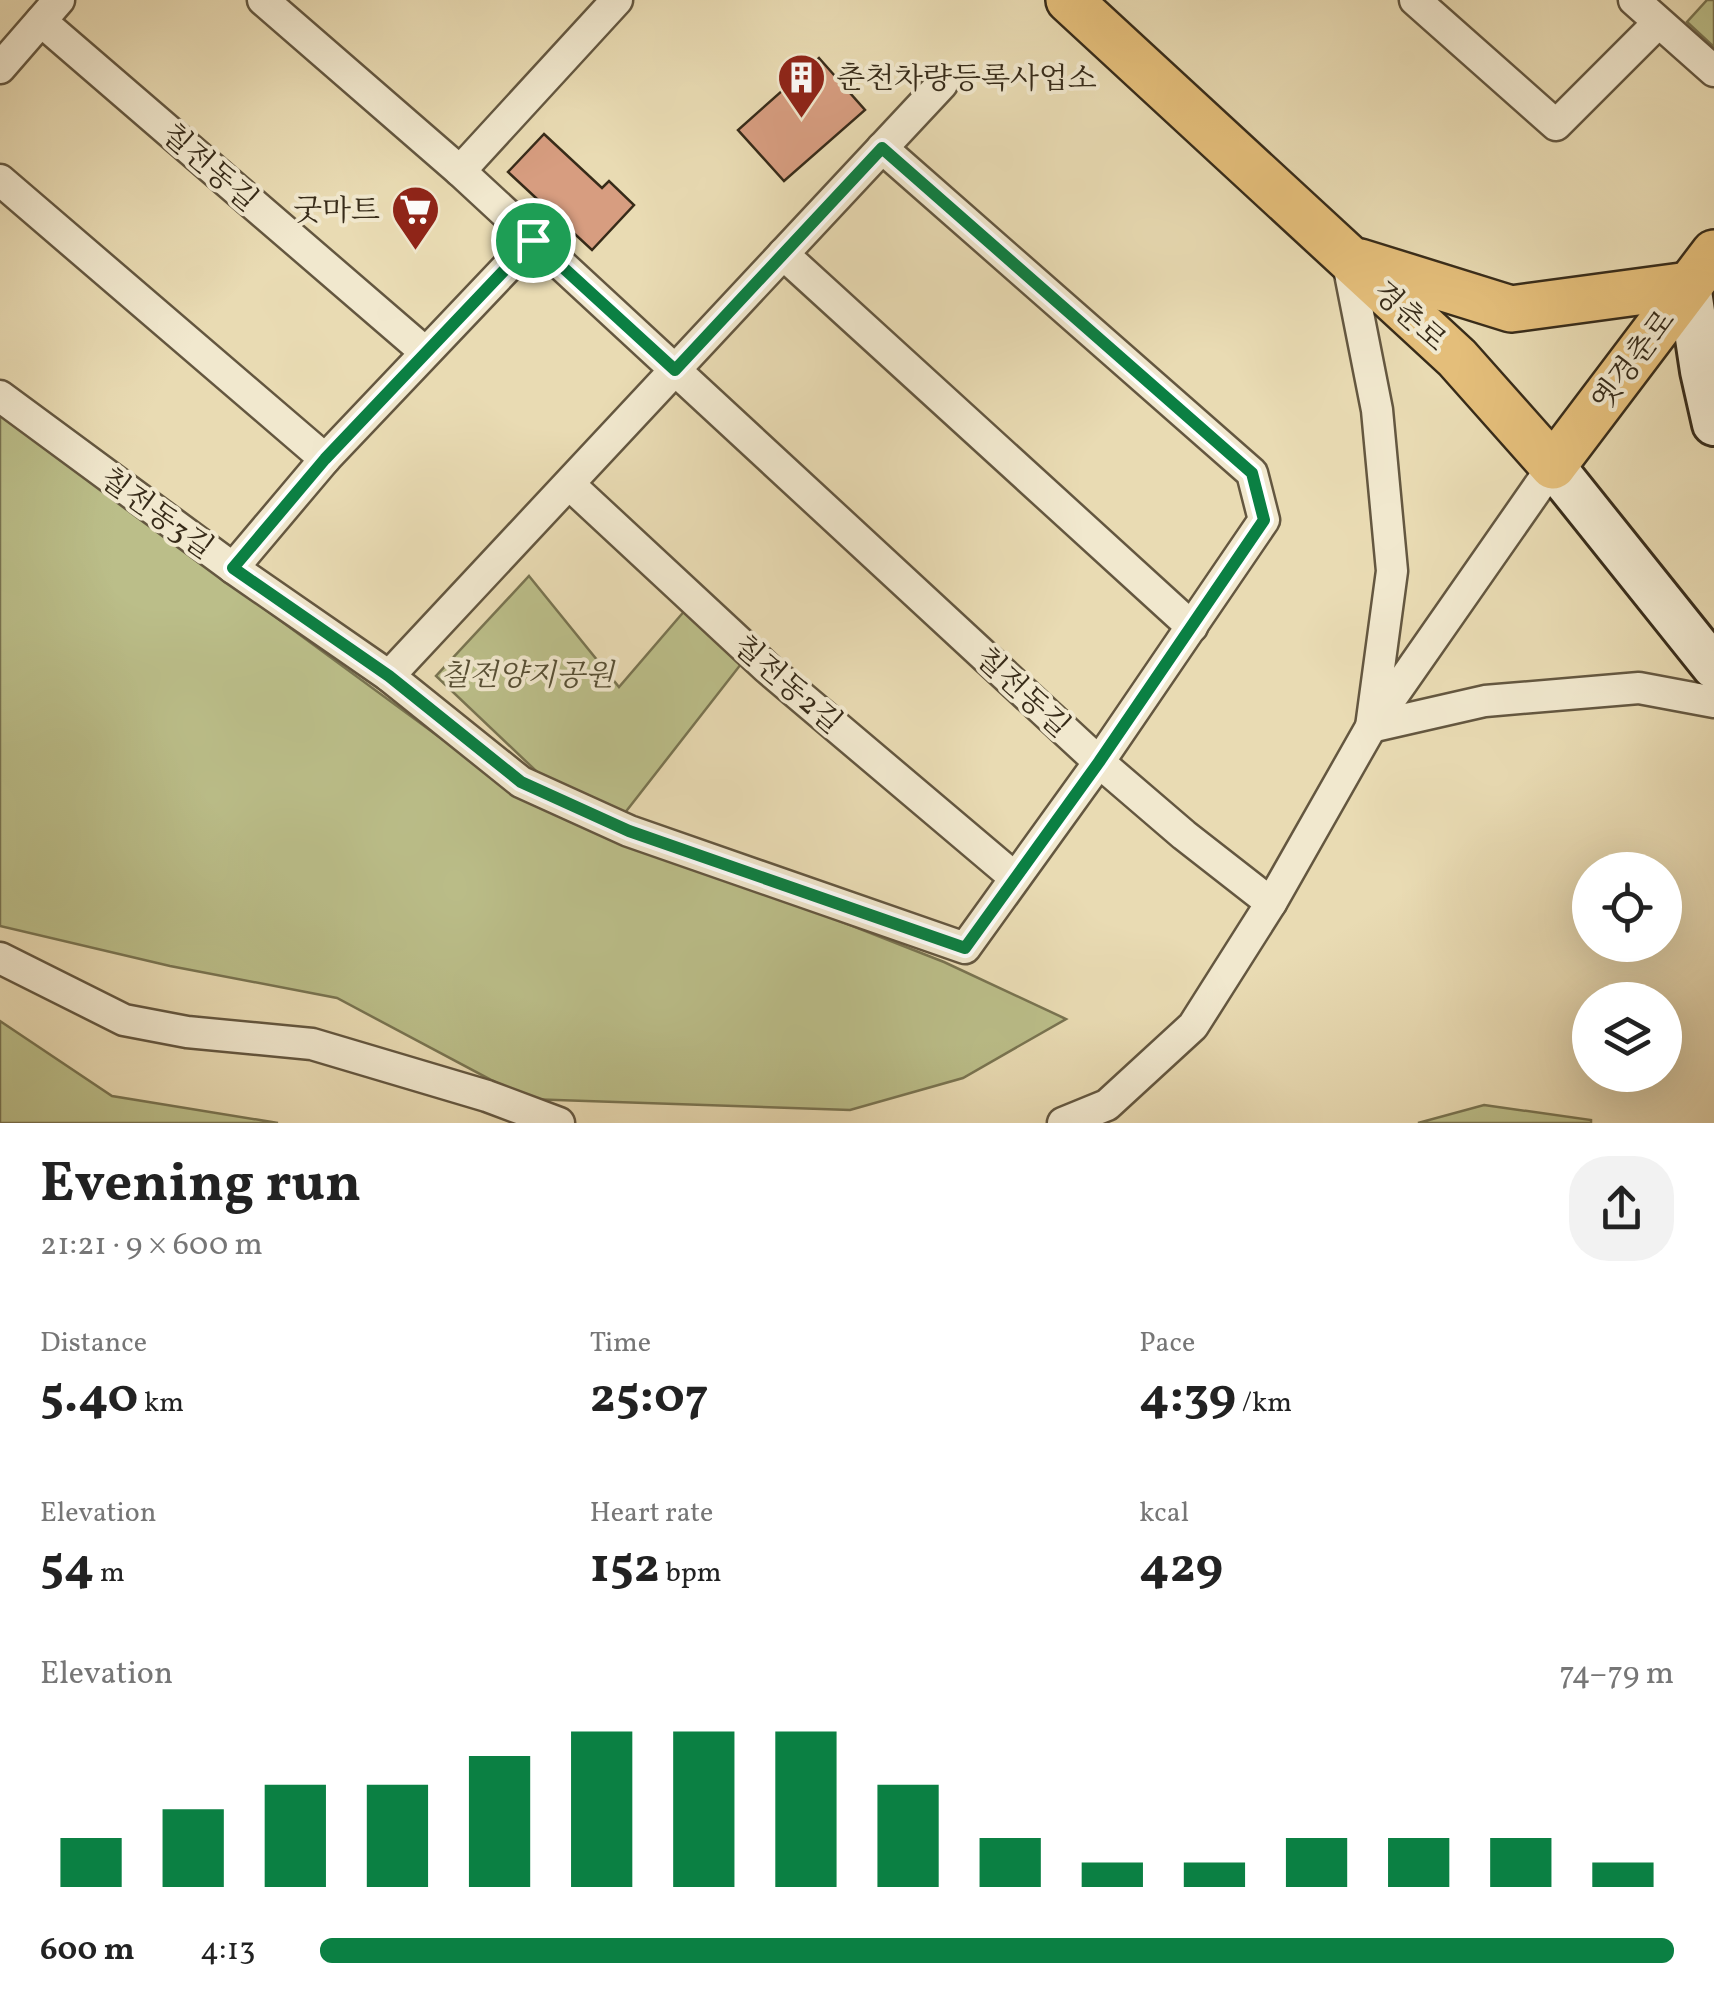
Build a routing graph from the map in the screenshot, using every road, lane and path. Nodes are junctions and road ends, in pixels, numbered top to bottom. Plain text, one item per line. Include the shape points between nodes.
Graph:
1 (263, 0) edge
2 (617, 0) edge
3 (1069, 0) edge
4 (1414, 0) edge
5 (1634, 0) edge
6 (50, 10) edge
7 (1657, 24) junction
8 (0, 68) edge
9 (1714, 71) edge
10 (942, 84) dead end
11 (882, 148) junction
12 (460, 171) junction
13 (0, 180) edge
14 (533, 240) junction
15 (783, 254) junction
16 (1348, 258) junction
17 (1702, 269) edge
18 (426, 352) junction
19 (675, 370) junction
20 (0, 396) edge
21 (1714, 424) edge
22 (325, 459) junction
23 (1553, 466) junction
24 (569, 484) junction
25 (233, 568) junction
26 (1192, 627) junction
27 (1714, 668) edge
28 (389, 676) junction
29 (1714, 702) edge
30 (1371, 727) junction
31 (1099, 762) junction
32 (1014, 877) junction
33 (1272, 902) junction
34 (0, 958) edge
35 (559, 1123) edge
36 (1062, 1123) edge

1 - 12 street, 칠전동길
2 - 12 street
3 - 16 main road, 경춘로
4 - 7 street via 1556,124
5 - 7 street
6 - 8 street, 칠전동길
6 - 18 street, 칠전동길
7 - 9 street
10 - 11 street
11 - 15 street
11 - 26 street via 1252,473 1264,520
12 - 14 street, 칠전동길
13 - 22 street
14 - 18 street
14 - 19 street, 칠전동길
15 - 19 street
15 - 26 street
16 - 17 main road via 1512,308
16 - 23 main road, 경춘로 via 1457,358
16 - 30 street via 1376,410 1392,571
17 - 21 street via 1702,371
17 - 23 main road, 옛경춘로
18 - 22 street
19 - 24 street
19 - 31 street, 칠전동길
20 - 25 street, 칠전동3길
22 - 25 street
23 - 27 street, 경춘로
23 - 30 street
24 - 28 street
24 - 32 street, 칠전동2길 via 767,668
25 - 28 street, 칠전동3길
26 - 31 street
28 - 32 street, 칠전동3길 via 521,782 629,831 965,948
29 - 30 street via 1639,688 1485,700
30 - 33 street
31 - 32 street, 칠전동3길
31 - 33 street, 칠전동길
33 - 36 street via 1192,1026 1108,1104
34 - 35 street via 124,1020 312,1044

